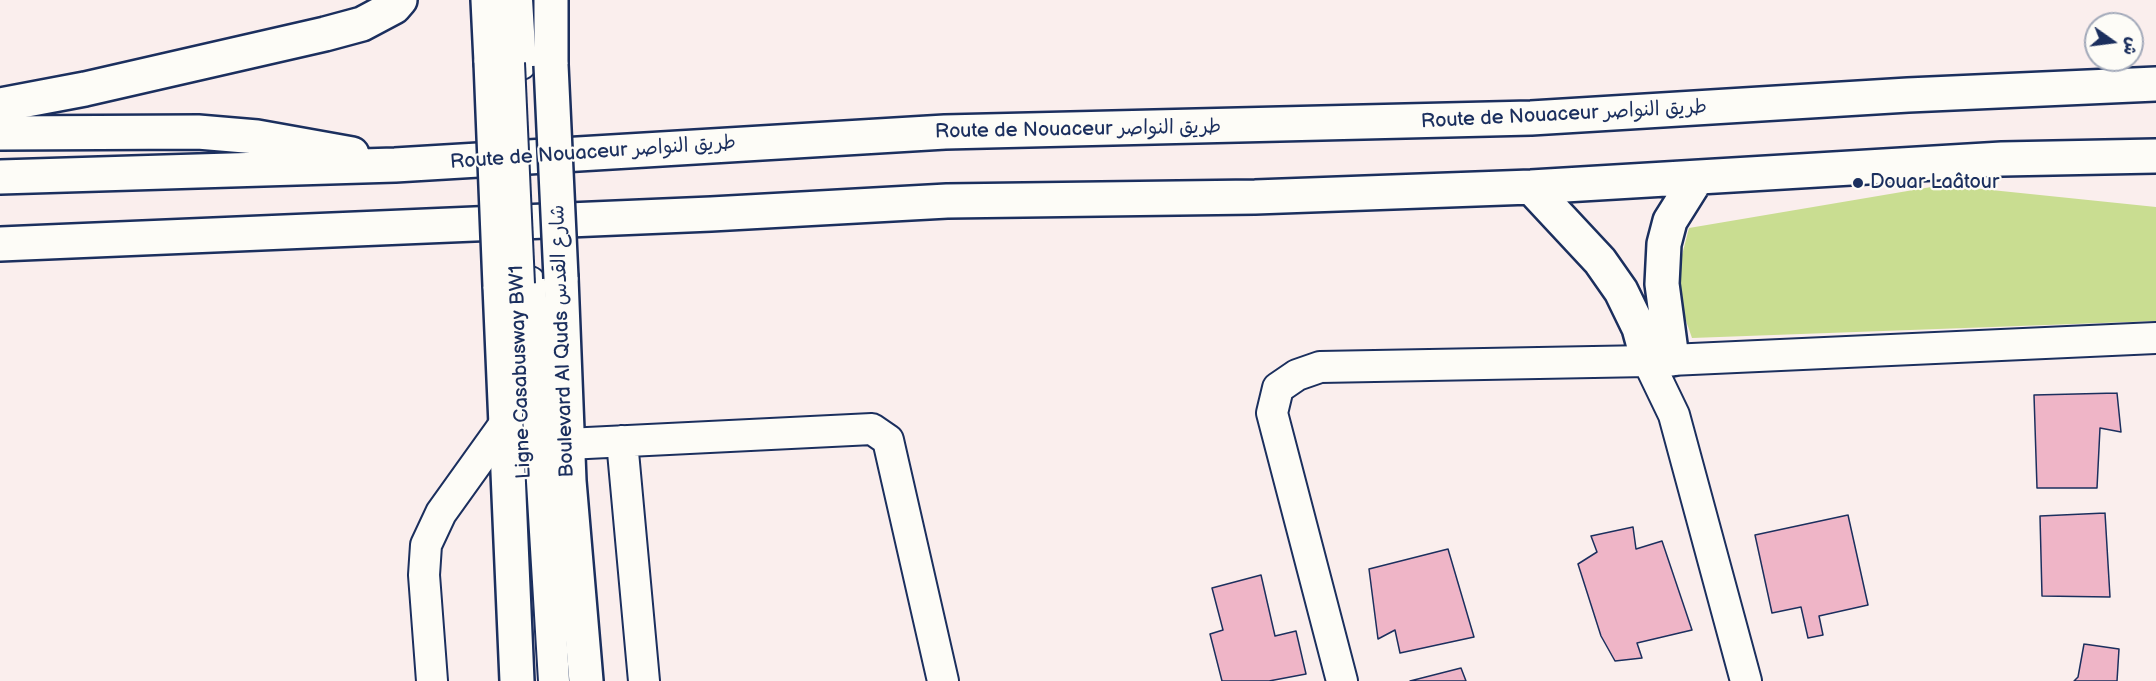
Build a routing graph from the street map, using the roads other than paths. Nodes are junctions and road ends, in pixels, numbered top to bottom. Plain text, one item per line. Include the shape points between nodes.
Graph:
1 (400, 0) edge
2 (488, 0) edge
3 (505, 0) edge
4 (517, 0) edge
5 (550, 0) edge
6 (518, 63) junction
7 (2156, 84) edge
8 (0, 105) edge
9 (0, 133) edge
10 (2156, 156) edge
11 (395, 165) junction
12 (0, 177) edge
13 (1697, 178) junction
14 (1531, 187) junction
15 (0, 244) edge
16 (527, 282) junction
17 (2156, 338) edge
18 (1660, 360) junction
19 (504, 425) junction
20 (622, 441) junction
21 (567, 444) junction
22 (432, 681) edge
23 (517, 681) edge
24 (529, 681) edge
25 (554, 681) edge
26 (586, 681) edge
27 (644, 681) edge
28 (943, 681) edge
29 (1342, 681) edge
30 (1746, 681) edge

1 - 8 main road via 362,24 325,34
2 - 6 main road, Boulevard Al Quds شارع القدس
3 - 6 street
4 - 6 street
5 - 6 main road, Boulevard Al Quds شارع القدس
6 - 16 main road, Boulevard Al Quds شارع القدس, bridge
6 - 16 main road, Boulevard Al Quds شارع القدس, bridge
7 - 11 main road, Route de Nouaceur طريق النواصر via 1531,118 945,132
9 - 11 main road via 145,131 257,137 316,145
10 - 13 main road via 2002,159
11 - 12 main road, Route de Nouaceur طريق النواصر
13 - 14 main road
13 - 18 main road via 1670,221 1664,244
14 - 15 main road via 1255,197 947,201
14 - 18 main road via 1600,261
16 - 19 main road, Boulevard Al Quds شارع القدس
16 - 21 main road, Boulevard Al Quds شارع القدس
16 - 24 street, Ligne Casabusway BW1
16 - 25 street, Ligne Casabusway BW1
17 - 18 street
18 - 29 street via 1320,367 1297,375 1278,388 1272,412
18 - 30 street
19 - 22 street via 441,513 426,545 424,575
19 - 23 main road, Boulevard Al Quds شارع القدس
20 - 21 street
20 - 27 street
20 - 28 street via 872,429 888,440
21 - 26 main road, Boulevard Al Quds شارع القدس

